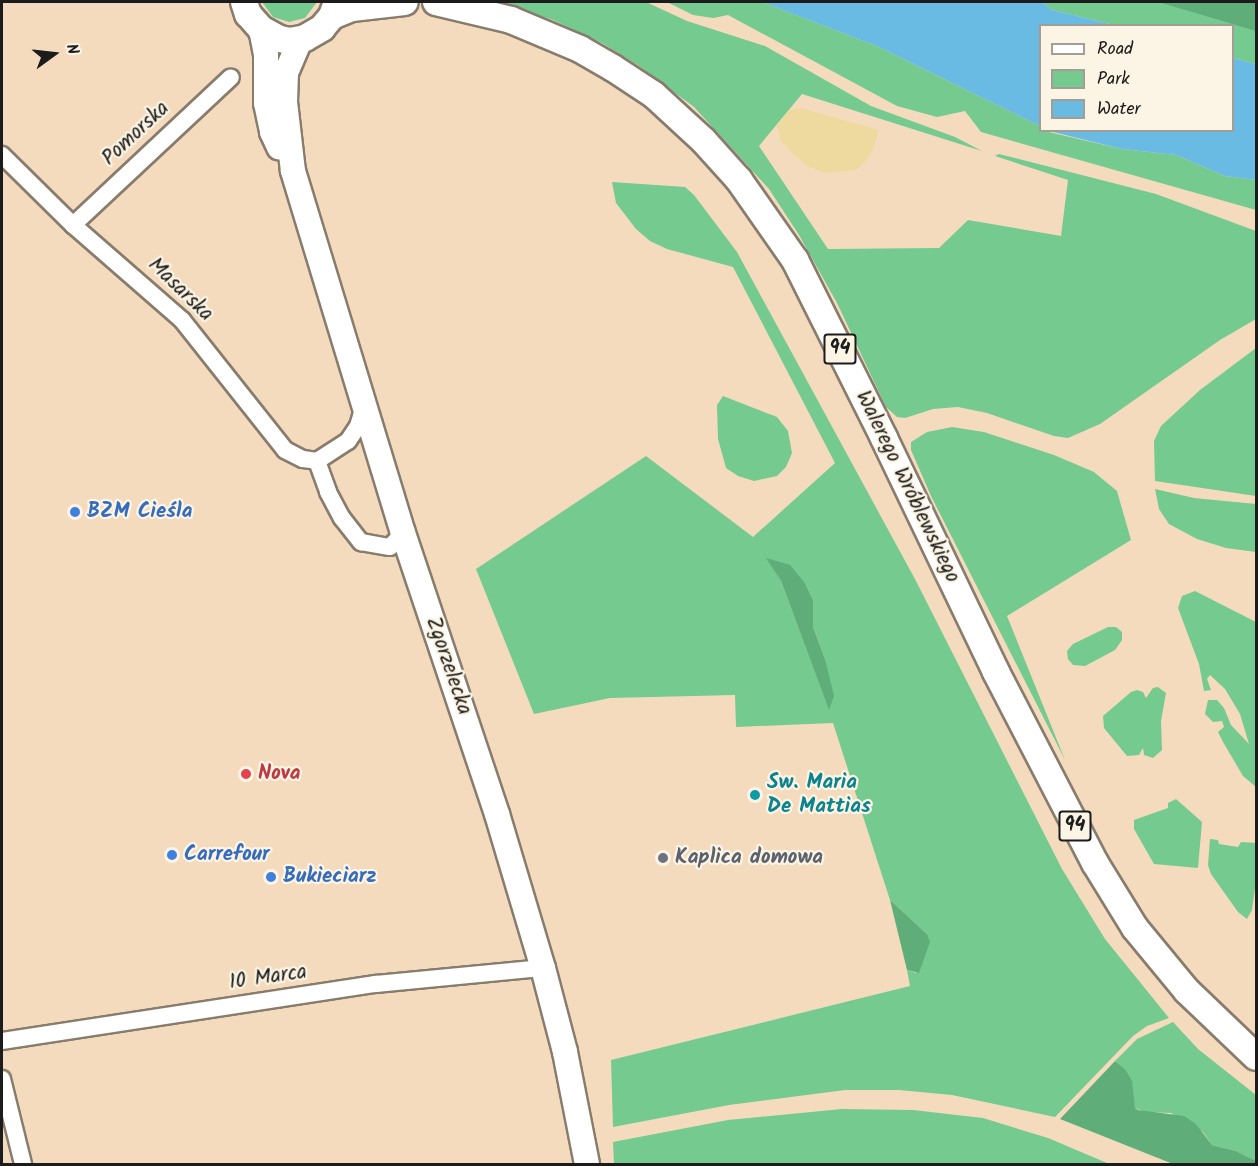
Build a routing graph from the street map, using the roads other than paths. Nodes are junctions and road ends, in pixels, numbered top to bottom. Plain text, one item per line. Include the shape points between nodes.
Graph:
1 (244, 2) edge
2 (405, 2) edge
3 (436, 2) edge
4 (334, 9) edge
5 (261, 29) junction
6 (300, 40) junction
7 (231, 77) dead end
8 (2, 155) edge
9 (293, 171) junction
10 (73, 225) junction
11 (365, 405) junction
12 (317, 461) junction
13 (403, 532) junction
14 (543, 968) junction
15 (2, 1041) edge
16 (1257, 1057) edge
17 (2, 1079) edge
18 (23, 1164) edge
19 (586, 1164) edge

1 - 5 main road via 248,14
2 - 4 main road
3 - 16 main road, Walerego Wróblewskiego / 94 via 511,20 613,68 654,95 703,140 764,213 795,261 996,672 1095,863 1135,928 1187,991
4 - 6 main road via 314,34
5 - 6 main road via 280,39
5 - 9 street, Zgorzelecka via 270,124
6 - 9 street, Zgorzelecka via 286,74
7 - 10 street, Pomorska
8 - 10 street, Masarska
9 - 11 street, Zgorzelecka
10 - 12 street, Masarska via 182,320 285,450
11 - 12 street via 348,441
11 - 13 street, Zgorzelecka
12 - 13 street via 342,518 361,542 390,547
13 - 14 street, Zgorzelecka via 497,814
14 - 15 street, 10 Marca via 375,984
14 - 19 street, Zgorzelecka via 565,1052
17 - 18 street

